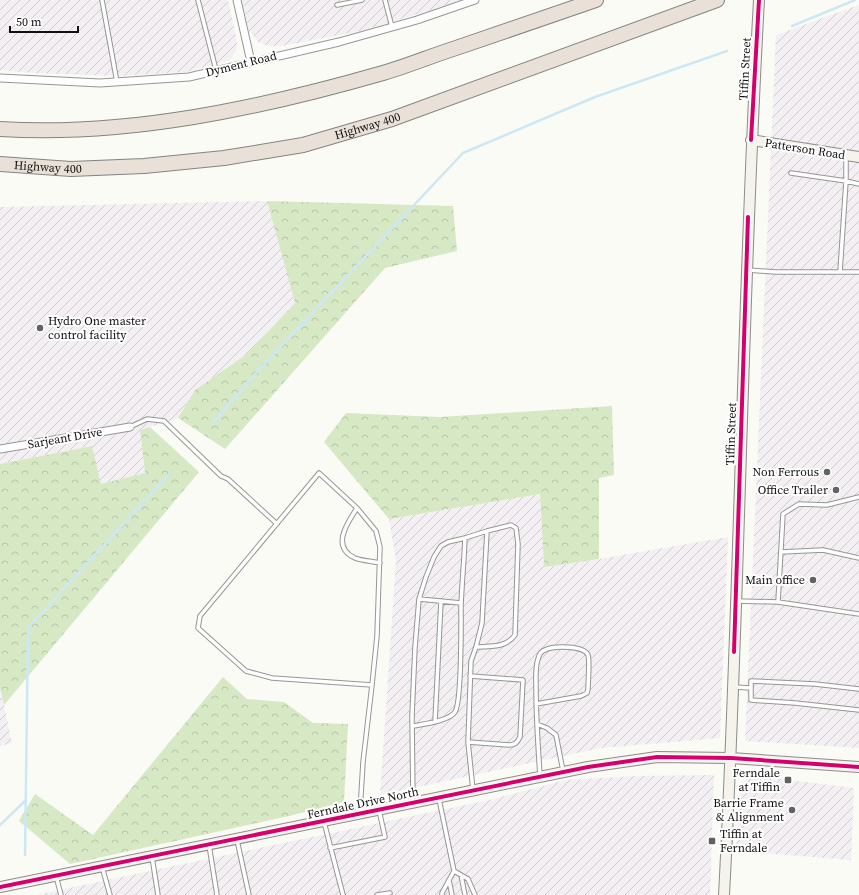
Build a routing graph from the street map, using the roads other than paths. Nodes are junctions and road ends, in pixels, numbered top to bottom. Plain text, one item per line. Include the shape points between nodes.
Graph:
1 (102, 0) edge
2 (198, 0) edge
3 (237, 0) edge
4 (362, 0) edge
5 (385, 0) edge
6 (475, 0) edge
7 (596, 0) edge
8 (717, 0) edge
9 (759, 0) edge
10 (337, 5) dead end
11 (392, 27) junction
12 (250, 62) junction
13 (216, 70) junction
14 (0, 78) edge
15 (117, 82) junction
16 (0, 129) edge
17 (751, 140) junction
18 (846, 155) junction
19 (859, 157) edge
20 (0, 164) edge
21 (791, 173) dead end
22 (846, 182) junction
23 (859, 184) edge
24 (747, 270) junction
25 (840, 272) junction
26 (859, 272) edge
27 (130, 427) joint
28 (0, 449) edge
29 (859, 497) edge
30 (357, 508) junction
31 (277, 524) junction
32 (487, 531) junction
33 (465, 538) junction
34 (781, 552) junction
35 (859, 558) edge
36 (380, 563) junction
37 (419, 599) junction
38 (441, 601) junction
39 (735, 601) junction
40 (778, 602) junction
41 (461, 604) junction
42 (859, 614) edge
43 (476, 647) junction
44 (470, 676) junction
45 (372, 685) junction
46 (733, 687) junction
47 (751, 688) junction
48 (859, 689) edge
49 (536, 704) junction
50 (859, 710) edge
51 (435, 722) junction
52 (537, 724) junction
53 (413, 726) junction
54 (468, 742) junction
55 (731, 758) junction
56 (859, 767) edge
57 (564, 772) junction
58 (540, 777) junction
59 (474, 791) junction
60 (439, 798) junction
61 (413, 803) junction
62 (379, 810) junction
63 (360, 814) junction
64 (324, 822) junction
65 (237, 838) junction
66 (209, 844) junction
67 (330, 848) junction
68 (152, 856) junction
69 (102, 866) junction
70 (454, 871) junction
71 (56, 875) junction
72 (461, 875) junction
73 (449, 880) junction
74 (0, 887) edge
75 (390, 893) dead end
76 (61, 895) edge
77 (110, 895) edge
78 (158, 895) edge
79 (217, 895) edge
80 (249, 895) edge
81 (343, 895) edge
82 (377, 895) edge
83 (442, 895) edge
84 (452, 895) edge
85 (465, 895) edge
86 (475, 895) edge
87 (724, 895) edge

1 - 15 lane
2 - 13 lane
3 - 12 street
4 - 10 lane
5 - 11 lane
6 - 11 street, Dyment Road
7 - 16 highway via 384,72 275,101 180,119 110,128 33,131
8 - 20 highway, Highway 400 via 392,119 303,144 224,158 144,166 71,169
9 - 17 street, Tiffin Street
11 - 12 street, Dyment Road
12 - 13 street, Dyment Road
13 - 15 street, Dyment Road via 189,77
14 - 15 street, Dyment Road
17 - 18 street, Patterson Road
17 - 24 street, Tiffin Street
18 - 19 street, Patterson Road
18 - 22 lane
21 - 22 lane
22 - 23 lane
22 - 25 lane
24 - 25 lane
24 - 39 street, Tiffin Street
25 - 26 lane
27 - 28 street, Sarjeant Drive
27 - 31 lane via 147,419 164,421 221,476 228,479
29 - 34 lane via 827,505 799,504 783,514
30 - 31 lane via 319,473
30 - 36 lane via 376,531
30 - 36 lane via 343,530 342,544 355,558
31 - 45 lane via 200,616 198,628 246,671 272,678
32 - 33 lane
32 - 43 lane via 482,623
32 - 43 lane via 510,525 516,528 518,544 515,635 511,642 500,646
33 - 37 lane via 441,546 434,556
33 - 41 lane
34 - 35 lane via 823,550
34 - 40 lane
36 - 45 lane
37 - 38 lane
37 - 53 lane
38 - 41 lane
38 - 51 lane
39 - 40 lane
39 - 46 street, Tiffin Street
40 - 42 lane
41 - 51 lane via 457,706 448,718
43 - 44 lane via 471,661
44 - 54 lane
44 - 54 lane via 524,680 518,742 508,745
45 - 63 lane
46 - 47 lane
46 - 55 street, Tiffin Street
47 - 48 lane via 752,681 808,683
47 - 50 lane via 751,700
49 - 49 lane via 537,664 540,654 552,648 577,648 585,651 588,656 587,693
49 - 52 lane
51 - 53 lane
52 - 57 lane via 556,735
52 - 58 lane
53 - 61 lane
54 - 59 lane
55 - 56 street, Ferndale Drive North
55 - 57 street, Ferndale Drive North via 657,757
55 - 87 street, Tiffin Street
57 - 58 street, Ferndale Drive North
58 - 59 street, Ferndale Drive North
59 - 60 street, Ferndale Drive North
60 - 61 street, Ferndale Drive North
60 - 70 lane
61 - 62 street, Ferndale Drive North
62 - 63 street, Ferndale Drive North
62 - 67 lane via 385,837
63 - 64 street, Ferndale Drive North
64 - 65 street, Ferndale Drive North
64 - 67 lane
65 - 66 street, Ferndale Drive North
65 - 80 lane
66 - 68 street, Ferndale Drive North
66 - 79 lane
67 - 81 lane
68 - 69 street, Ferndale Drive North
68 - 78 lane
69 - 71 street, Ferndale Drive North
69 - 77 lane
70 - 72 lane
70 - 73 lane
71 - 74 street, Ferndale Drive North
71 - 76 lane
72 - 85 lane
72 - 86 lane via 468,879
73 - 83 lane
73 - 84 lane
75 - 82 lane

